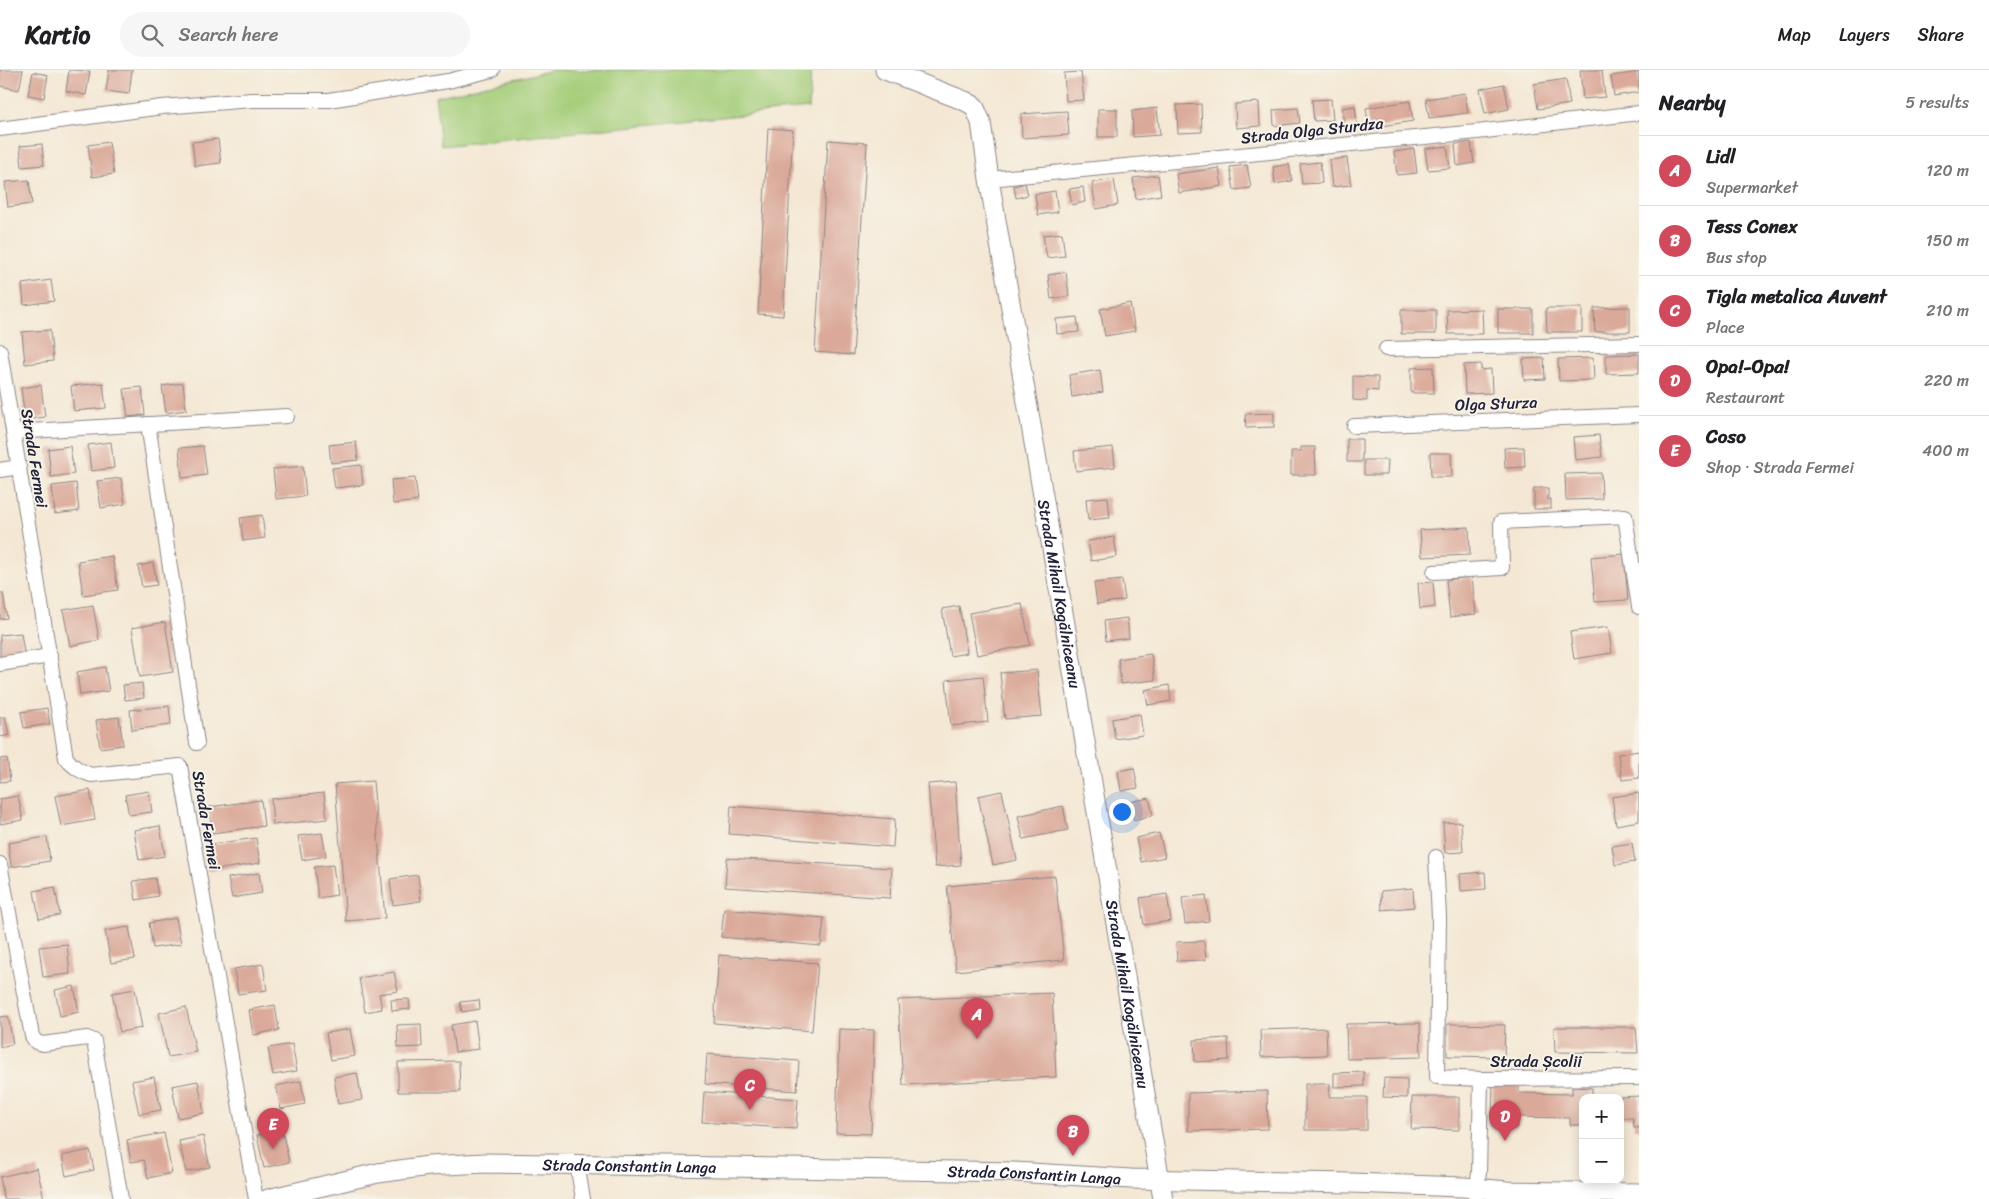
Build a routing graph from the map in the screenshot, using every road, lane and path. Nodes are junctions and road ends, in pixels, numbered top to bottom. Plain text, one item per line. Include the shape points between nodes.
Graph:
1 (492, 70) edge
2 (885, 70) edge
3 (1639, 113) edge
4 (0, 129) edge
5 (989, 179) junction
6 (1639, 344) edge
7 (1386, 349) dead end
8 (0, 350) edge
9 (4, 401) edge
10 (1639, 415) edge
11 (286, 416) dead end
12 (148, 424) junction
13 (1354, 426) dead end
14 (13, 432) junction
15 (19, 467) junction
16 (0, 470) edge
17 (1434, 572) dead end
18 (1639, 607) edge
19 (50, 656) junction
20 (0, 664) edge
21 (197, 743) dead end
22 (1436, 857) dead end
23 (0, 864) edge
24 (1639, 1078) edge
25 (1481, 1079) junction
26 (576, 1164) junction
27 (1160, 1179) junction
28 (1639, 1193) edge
29 (1476, 1194) edge
30 (122, 1199) edge
31 (256, 1199) edge
32 (268, 1199) edge
33 (583, 1199) edge
34 (1163, 1199) edge

1 - 4 street via 448,81 329,100 252,100 162,107
2 - 5 main road, Strada Mihail Kogălniceanu via 974,106 981,122
3 - 5 street, Strada Olga Sturdza via 1477,132
5 - 27 main road, Strada Mihail Kogălniceanu
6 - 7 street
8 - 9 street, Strada Fermei
9 - 14 street, Strada Fermei
10 - 13 street, Olga Sturza
11 - 12 street
12 - 14 street
12 - 21 street
14 - 15 street, Strada Fermei
15 - 16 street
15 - 19 street, Strada Fermei
17 - 18 street via 1502,568 1501,522 1625,516
19 - 20 street
19 - 31 street, Strada Fermei via 66,758 72,765 91,775 180,766
22 - 25 street via 1439,955 1437,1077
23 - 30 street via 32,1036 43,1044 87,1038 94,1041
24 - 25 street, Strada Școlii
25 - 29 street, Strada Școlii
26 - 27 main road, Strada Constantin Langa via 1015,1172
26 - 32 main road, Strada Constantin Langa via 484,1162 429,1166 378,1172
26 - 33 street
27 - 29 main road, Strada Constantin Langa via 1312,1182
27 - 34 main road, Strada Mihail Kogălniceanu
28 - 29 main road, Strada Constantin Langa via 1507,1191

